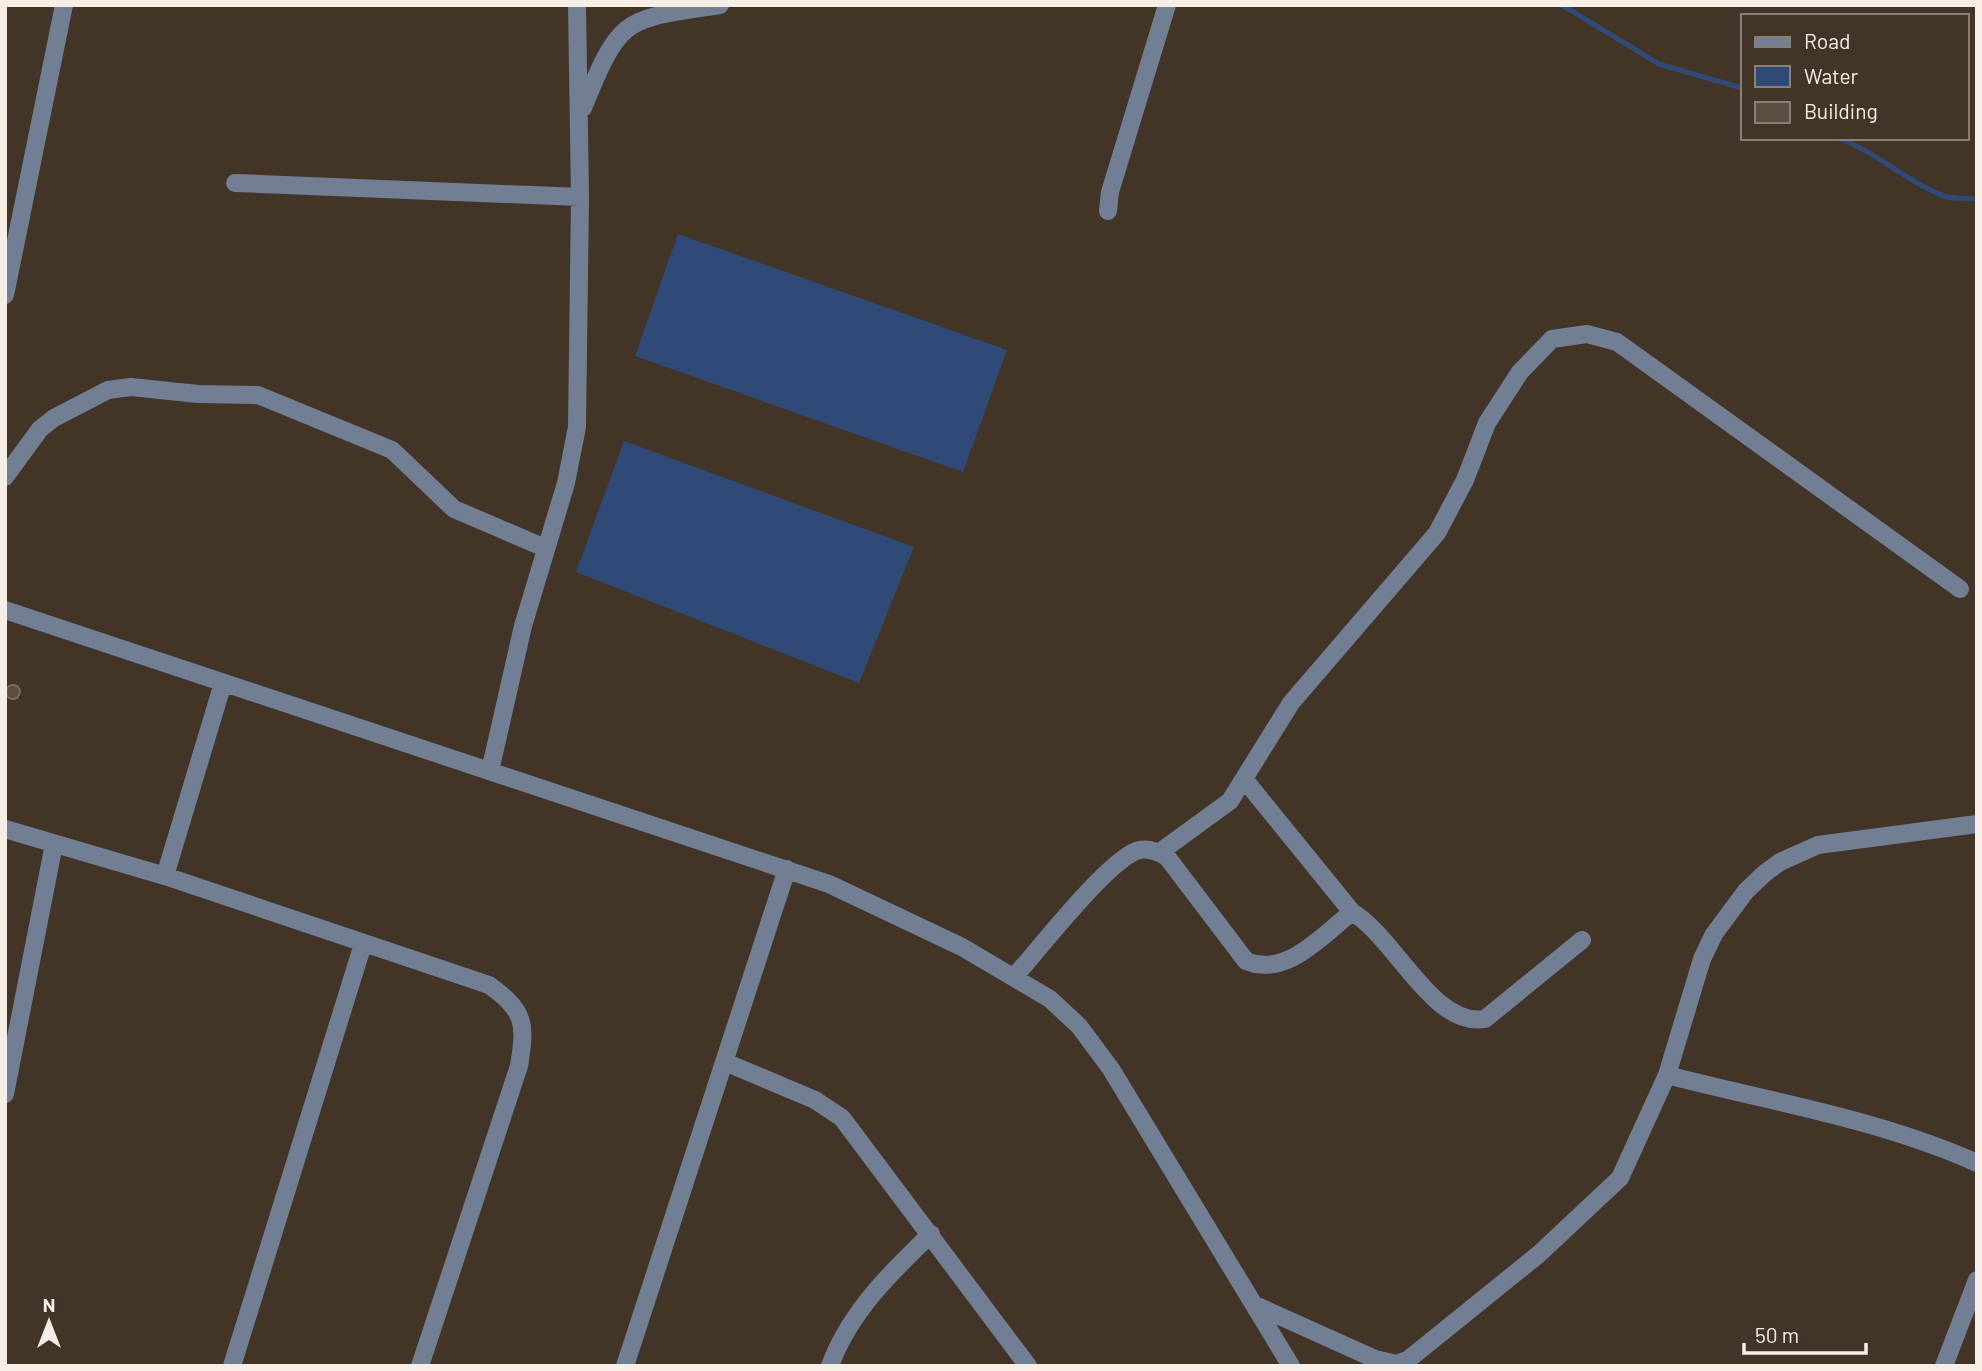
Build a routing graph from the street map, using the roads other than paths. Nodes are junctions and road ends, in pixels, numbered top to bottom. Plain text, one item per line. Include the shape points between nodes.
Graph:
1 (64, 5) edge
2 (578, 5) edge
3 (720, 5) edge
4 (1167, 5) edge
5 (580, 117) junction
6 (235, 183) dead end
7 (580, 197) junction
8 (1108, 211) dead end
9 (5, 295) edge
10 (5, 477) edge
11 (545, 548) junction
12 (1960, 589) dead end
13 (5, 610) edge
14 (222, 683) junction
15 (490, 771) junction
16 (1244, 779) junction
17 (1977, 824) edge
18 (5, 829) edge
19 (54, 844) junction
20 (1160, 852) junction
21 (787, 869) junction
22 (165, 876) junction
23 (1352, 912) junction
24 (1582, 940) dead end
25 (363, 944) junction
26 (1014, 977) junction
27 (725, 1062) junction
28 (1667, 1075) junction
29 (5, 1094) edge
30 (1977, 1163) edge
31 (931, 1234) junction
32 (1977, 1280) edge
33 (1255, 1306) junction
34 (232, 1366) edge
35 (420, 1366) edge
36 (625, 1366) edge
37 (830, 1366) edge
38 (1028, 1366) edge
39 (1291, 1366) edge
40 (1944, 1366) edge

1 - 9 street
2 - 5 street
3 - 5 street via 633,22 611,43
4 - 8 street
5 - 7 street
6 - 7 street
7 - 11 street via 577,427 566,483
10 - 11 street via 40,429 108,390 131,387 245,393 392,450 454,509
11 - 15 street
12 - 16 street via 1618,342 1597,334 1563,336 1552,340 1505,391 1437,533 1290,703
13 - 14 street
14 - 15 street
14 - 22 street
15 - 21 street
16 - 20 street via 1220,810
16 - 23 street
17 - 28 street via 1818,845 1765,873 1714,934
18 - 19 street
19 - 22 street
19 - 29 street
20 - 23 street via 1246,961 1258,966 1279,965 1292,958
20 - 26 street via 1138,850 1108,870
21 - 26 street via 885,909
21 - 27 street
22 - 25 street
23 - 24 street via 1374,927 1433,998 1466,1019 1485,1019
25 - 34 street
25 - 35 street via 489,985 512,1002 521,1021 519,1066
26 - 33 street via 1050,999 1079,1026 1111,1069
27 - 31 street via 815,1100 842,1118
27 - 36 street
28 - 30 street via 1866,1124
28 - 33 street via 1633,1153 1610,1190 1409,1359 1397,1364 1375,1359
31 - 37 street via 865,1305 846,1331
31 - 38 street
32 - 40 street
33 - 39 street

